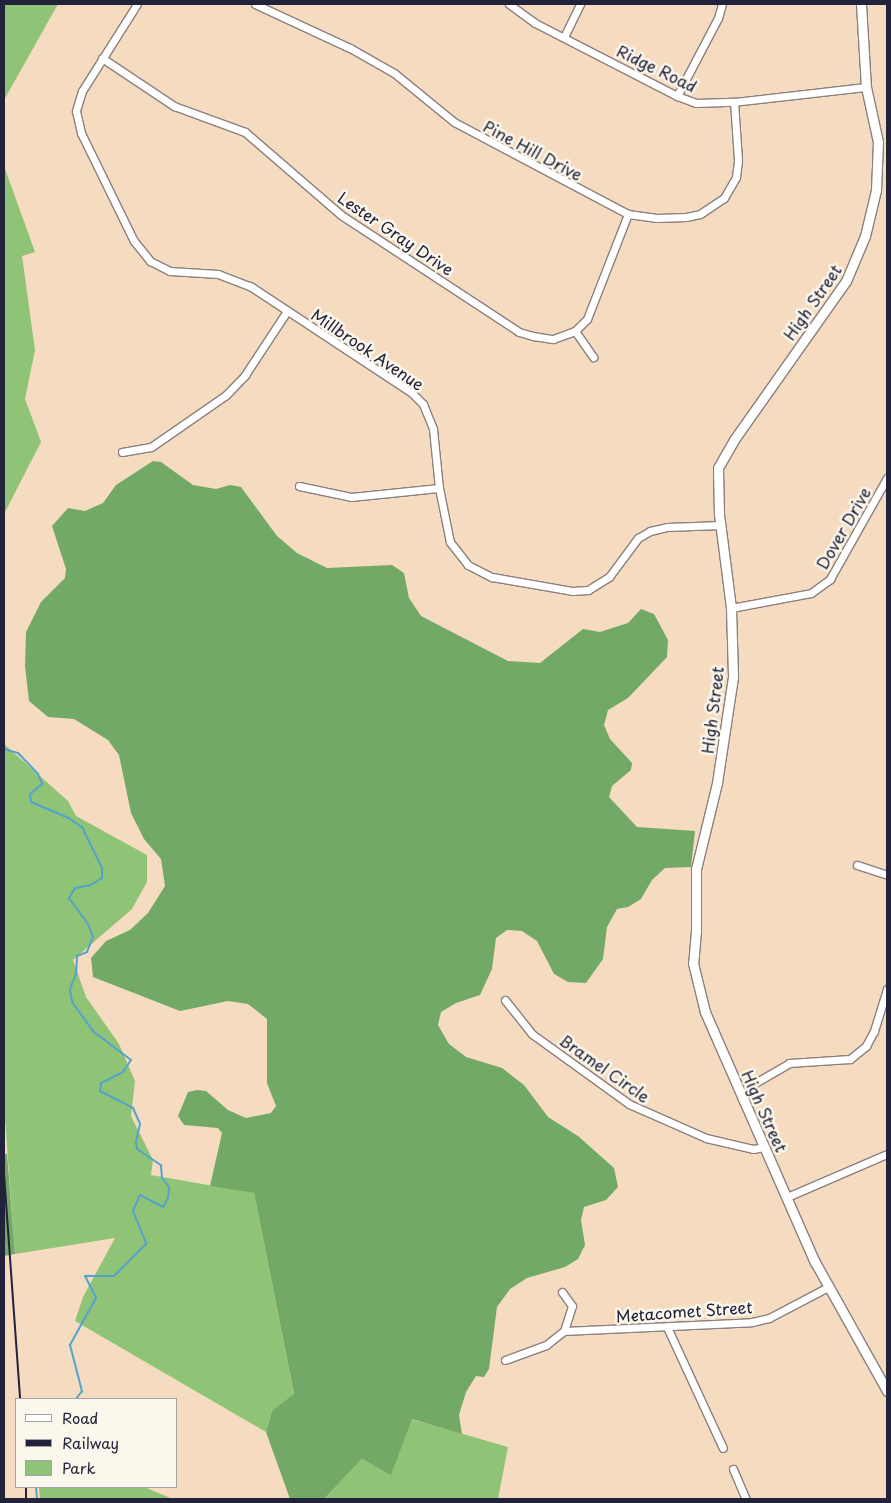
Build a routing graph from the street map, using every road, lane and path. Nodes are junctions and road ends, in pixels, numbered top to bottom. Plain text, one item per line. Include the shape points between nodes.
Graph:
1 (137, 4) edge
2 (255, 4) edge
3 (509, 4) edge
4 (580, 4) edge
5 (722, 4) edge
6 (861, 4) edge
7 (564, 37) junction
8 (102, 58) junction
9 (866, 87) junction
10 (677, 96) junction
11 (734, 102) junction
12 (628, 214) junction
13 (286, 311) junction
14 (575, 331) junction
15 (593, 357) dead end
16 (122, 452) dead end
17 (887, 478) edge
18 (299, 486) dead end
19 (439, 488) junction
20 (720, 525) junction
21 (731, 608) junction
22 (858, 866) dead end
23 (887, 875) edge
24 (887, 989) edge
25 (505, 1000) dead end
26 (742, 1099) junction
27 (764, 1146) junction
28 (887, 1154) edge
29 (787, 1197) junction
30 (828, 1287) junction
31 (562, 1292) dead end
32 (667, 1327) junction
33 (564, 1331) junction
34 (505, 1360) dead end
35 (887, 1390) edge
36 (723, 1448) dead end
37 (733, 1469) dead end
38 (746, 1499) edge

1 - 8 street, Millbrook Avenue
2 - 12 street, Pine Hill Drive via 350,48 394,74 454,122
3 - 7 street, Ridge Road via 535,23
4 - 7 street
5 - 10 street via 718,18
6 - 9 street, High Street
7 - 10 street, Ridge Road
8 - 13 street, Millbrook Avenue via 78,100 77,121 141,252 170,272 234,278
8 - 14 street, Lester Gray Drive via 174,106 245,132 341,215 519,332 553,339
9 - 11 street, Ridge Road
9 - 20 street, High Street via 878,142 876,190 865,236 846,281 721,461 717,477
10 - 11 street, Ridge Road via 696,103
11 - 12 street, Pine Hill Drive via 738,160 736,177 724,198 700,214 686,217
12 - 14 street via 593,306 587,319
13 - 16 street via 245,375 226,395 151,447
13 - 19 street, Millbrook Avenue via 396,381 423,404 433,429
14 - 15 street
17 - 21 street, Dover Drive via 830,579 811,593
18 - 19 street via 351,497
19 - 20 street, Millbrook Avenue via 450,542 468,565 492,577 572,591 599,585 638,538 650,531 667,527
20 - 21 street, High Street
21 - 26 street, High Street via 732,695 717,783 696,869 693,963 705,1012
22 - 23 street
24 - 26 street via 870,1038 850,1059 789,1062 756,1083
25 - 27 street, Bramel Circle via 532,1034 622,1100 706,1138 753,1149
26 - 27 street, High Street
27 - 29 street, High Street
28 - 29 street
29 - 30 street, High Street
30 - 32 street, Metacomet Street via 770,1318
30 - 35 street, High Street
31 - 33 street via 572,1306
32 - 33 street, Metacomet Street
32 - 36 street
33 - 34 street via 546,1345
37 - 38 street

